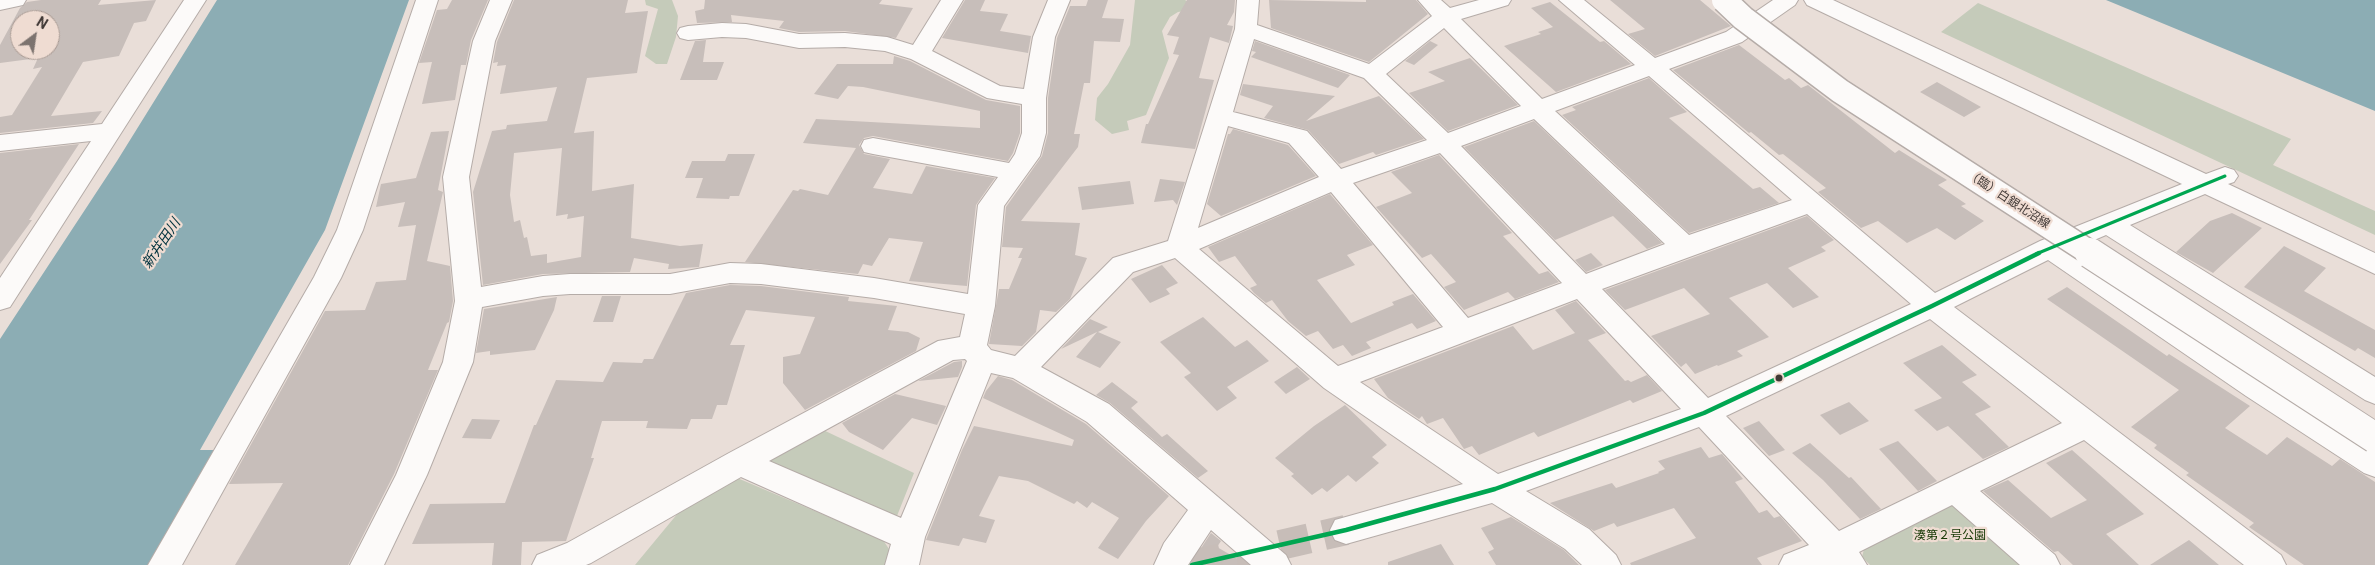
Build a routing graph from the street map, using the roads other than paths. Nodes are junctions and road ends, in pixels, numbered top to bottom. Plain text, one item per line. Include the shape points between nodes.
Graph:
1 (15, 0) edge
2 (195, 0) edge
3 (427, 0) edge
4 (501, 0) edge
5 (952, 0) edge
6 (1059, 0) edge
7 (1248, 0) edge
8 (1500, 0) edge
9 (1570, 0) edge
10 (1724, 0) edge
11 (1750, 0) edge
12 (1787, 0) edge
13 (1815, 0) edge
14 (1848, 0) edge
15 (0, 3) edge
16 (1438, 8) edge
17 (1246, 29) junction
18 (688, 33) dead end
19 (919, 54) junction
20 (1651, 66) junction
21 (1372, 73) junction
22 (1034, 98) junction
23 (1538, 110) junction
24 (1220, 116) junction
25 (110, 131) junction
26 (0, 143) edge
27 (1444, 143) junction
28 (873, 146) dead end
29 (1014, 172) junction
30 (1336, 180) junction
31 (2214, 181) junction
32 (1811, 203) junction
33 (2107, 224) junction
34 (1179, 247) junction
35 (1685, 247) junction
36 (2375, 247) edge
37 (2049, 248) junction
38 (2375, 264) edge
39 (1583, 287) junction
40 (0, 300) edge
41 (469, 300) junction
42 (981, 306) junction
43 (1932, 306) junction
44 (1463, 331) junction
45 (977, 353) junction
46 (1021, 369) junction
47 (1334, 380) junction
48 (2375, 392) edge
49 (1704, 413) junction
50 (2375, 417) edge
51 (2085, 426) junction
52 (2375, 438) edge
53 (740, 462) junction
54 (2375, 464) edge
55 (1955, 488) junction
56 (1496, 489) junction
57 (1208, 508) junction
58 (1346, 530) tunnel mouth
59 (906, 551) edge
60 (1842, 557) edge
61 (165, 565) edge
62 (367, 565) edge
63 (549, 565) edge
64 (1171, 565) edge
65 (1274, 565) edge
66 (1604, 565) edge
67 (1796, 565) edge
68 (2043, 565) edge
69 (2269, 565) edge

1 - 15 street
2 - 25 street
3 - 61 street via 350,230 327,278
4 - 41 street via 484,41 456,177
5 - 19 street
6 - 22 street via 1044,37
7 - 17 street
8 - 16 street via 1471,10
9 - 20 street
10 - 52 street, （臨）白銀北沼線, bridge via 1840,91
11 - 50 street, （臨）白銀北沼線 via 1854,81
12 - 20 street via 1734,37
13 - 31 street
14 - 31 street
16 - 21 street
16 - 23 street
17 - 21 street
17 - 24 street
18 - 19 street via 746,31 800,40 887,44
19 - 22 street via 995,93
20 - 23 street
20 - 32 street
21 - 27 street
22 - 29 street via 1034,133 1027,156
23 - 27 street
23 - 35 street
24 - 30 street via 1298,137
24 - 34 street
25 - 26 street
25 - 40 street
27 - 30 street
27 - 39 street
28 - 29 street
29 - 42 street via 991,205
30 - 34 street
30 - 44 street
31 - 33 street
31 - 36 street
31 - 38 street
32 - 35 street
32 - 43 street
33 - 37 street
33 - 48 street
34 - 46 street via 1123,265
34 - 47 street
35 - 39 street
37 - 43 street
37 - 54 street
39 - 44 street
39 - 49 street
41 - 42 street via 543,286 670,284 730,273 874,288
41 - 62 street via 458,362 411,476
42 - 45 street
43 - 49 street
43 - 51 street
44 - 47 street
45 - 46 street
45 - 53 street via 948,349
45 - 59 street
46 - 57 street via 1098,412
47 - 56 street
49 - 56 street
49 - 60 street
51 - 55 street
51 - 69 street
53 - 59 street
53 - 63 street via 578,553
55 - 60 street
55 - 68 street
56 - 58 street
56 - 66 street via 1577,539
57 - 64 street
57 - 65 street
60 - 67 street

